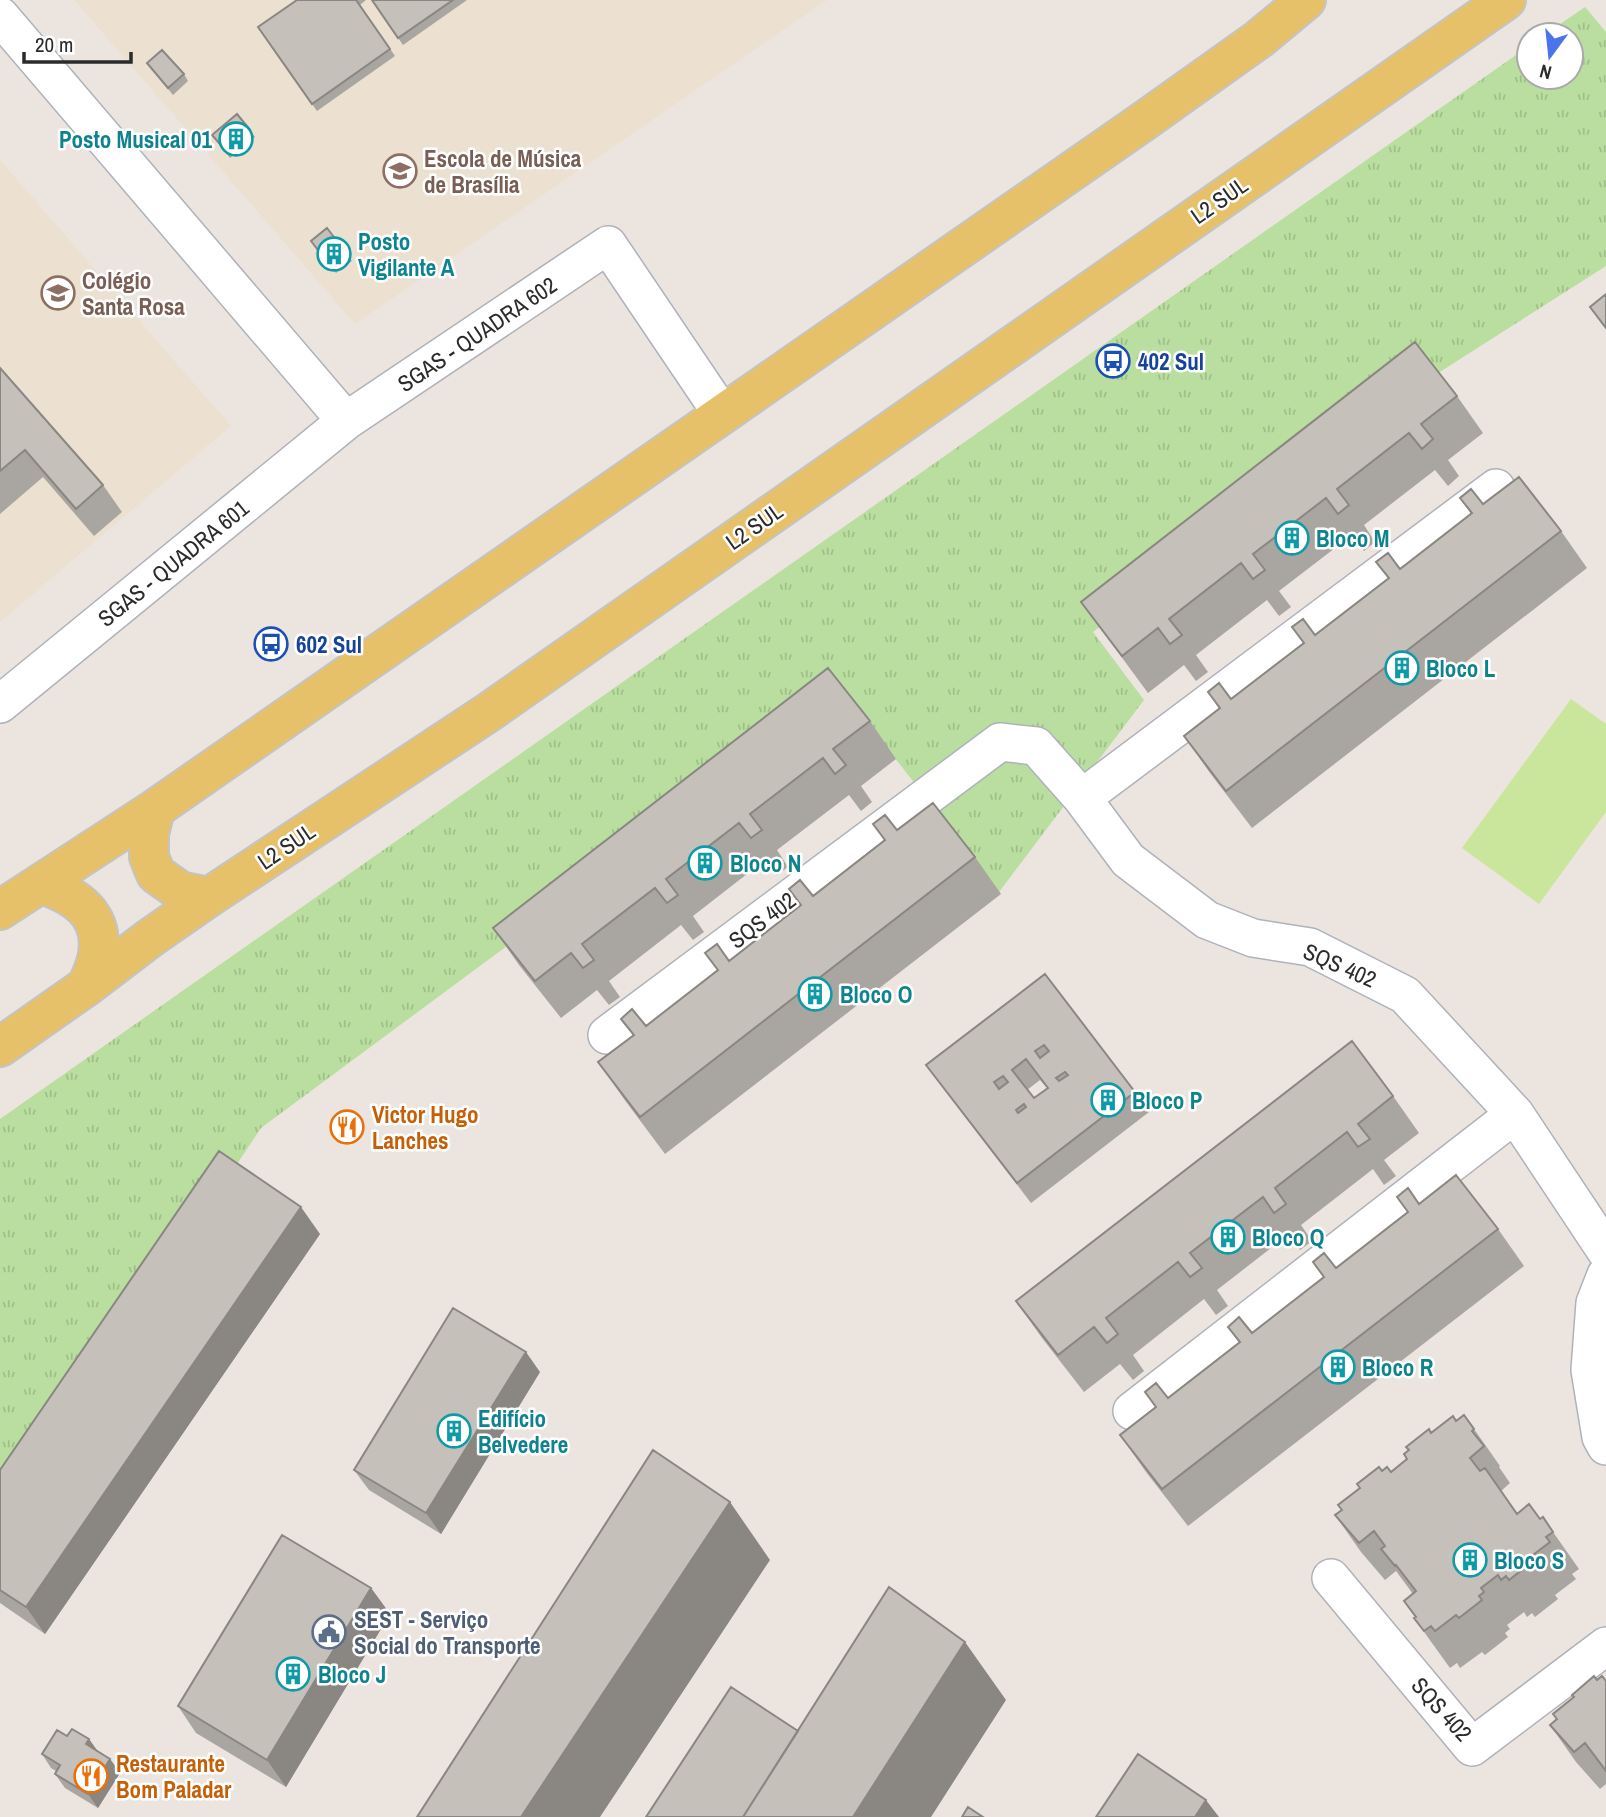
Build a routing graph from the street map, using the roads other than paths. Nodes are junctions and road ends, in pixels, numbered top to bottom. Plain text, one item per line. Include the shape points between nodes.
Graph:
1 (1306, 0) edge
2 (1506, 0) edge
3 (0, 16) edge
4 (722, 414) junction
5 (346, 421) junction
6 (1496, 488) dead end
7 (0, 704) edge
8 (1082, 797) junction
9 (155, 809) junction
10 (42, 884) junction
11 (209, 897) junction
12 (0, 910) edge
13 (87, 986) junction
14 (607, 1035) dead end
15 (0, 1046) edge
16 (1515, 1114) junction
17 (1606, 1251) edge
18 (1606, 1275) edge
19 (1132, 1411) dead end
20 (1606, 1446) edge
21 (1331, 1578) dead end
22 (1606, 1646) edge

1 - 4 main road via 1144,121
2 - 11 main road, L2 SUL via 489,712
3 - 5 street
4 - 5 street, SGAS - QUADRA 602 via 608,245
4 - 9 main road
5 - 7 street, SGAS - QUADRA 601
6 - 8 street
8 - 14 street, SQS 402 via 1036,746 1000,742
8 - 16 street, SQS 402 via 1128,860 1207,920 1253,938 1310,947 1405,995
9 - 10 main road
9 - 11 main road via 149,857 156,874 180,891
10 - 12 main road
10 - 13 main road via 66,893 91,914 99,946
11 - 13 main road, L2 SUL
13 - 15 main road, L2 SUL
16 - 17 street, SQS 402
16 - 19 street
18 - 20 street via 1595,1303 1590,1370
21 - 22 street, SQS 402 via 1472,1747

